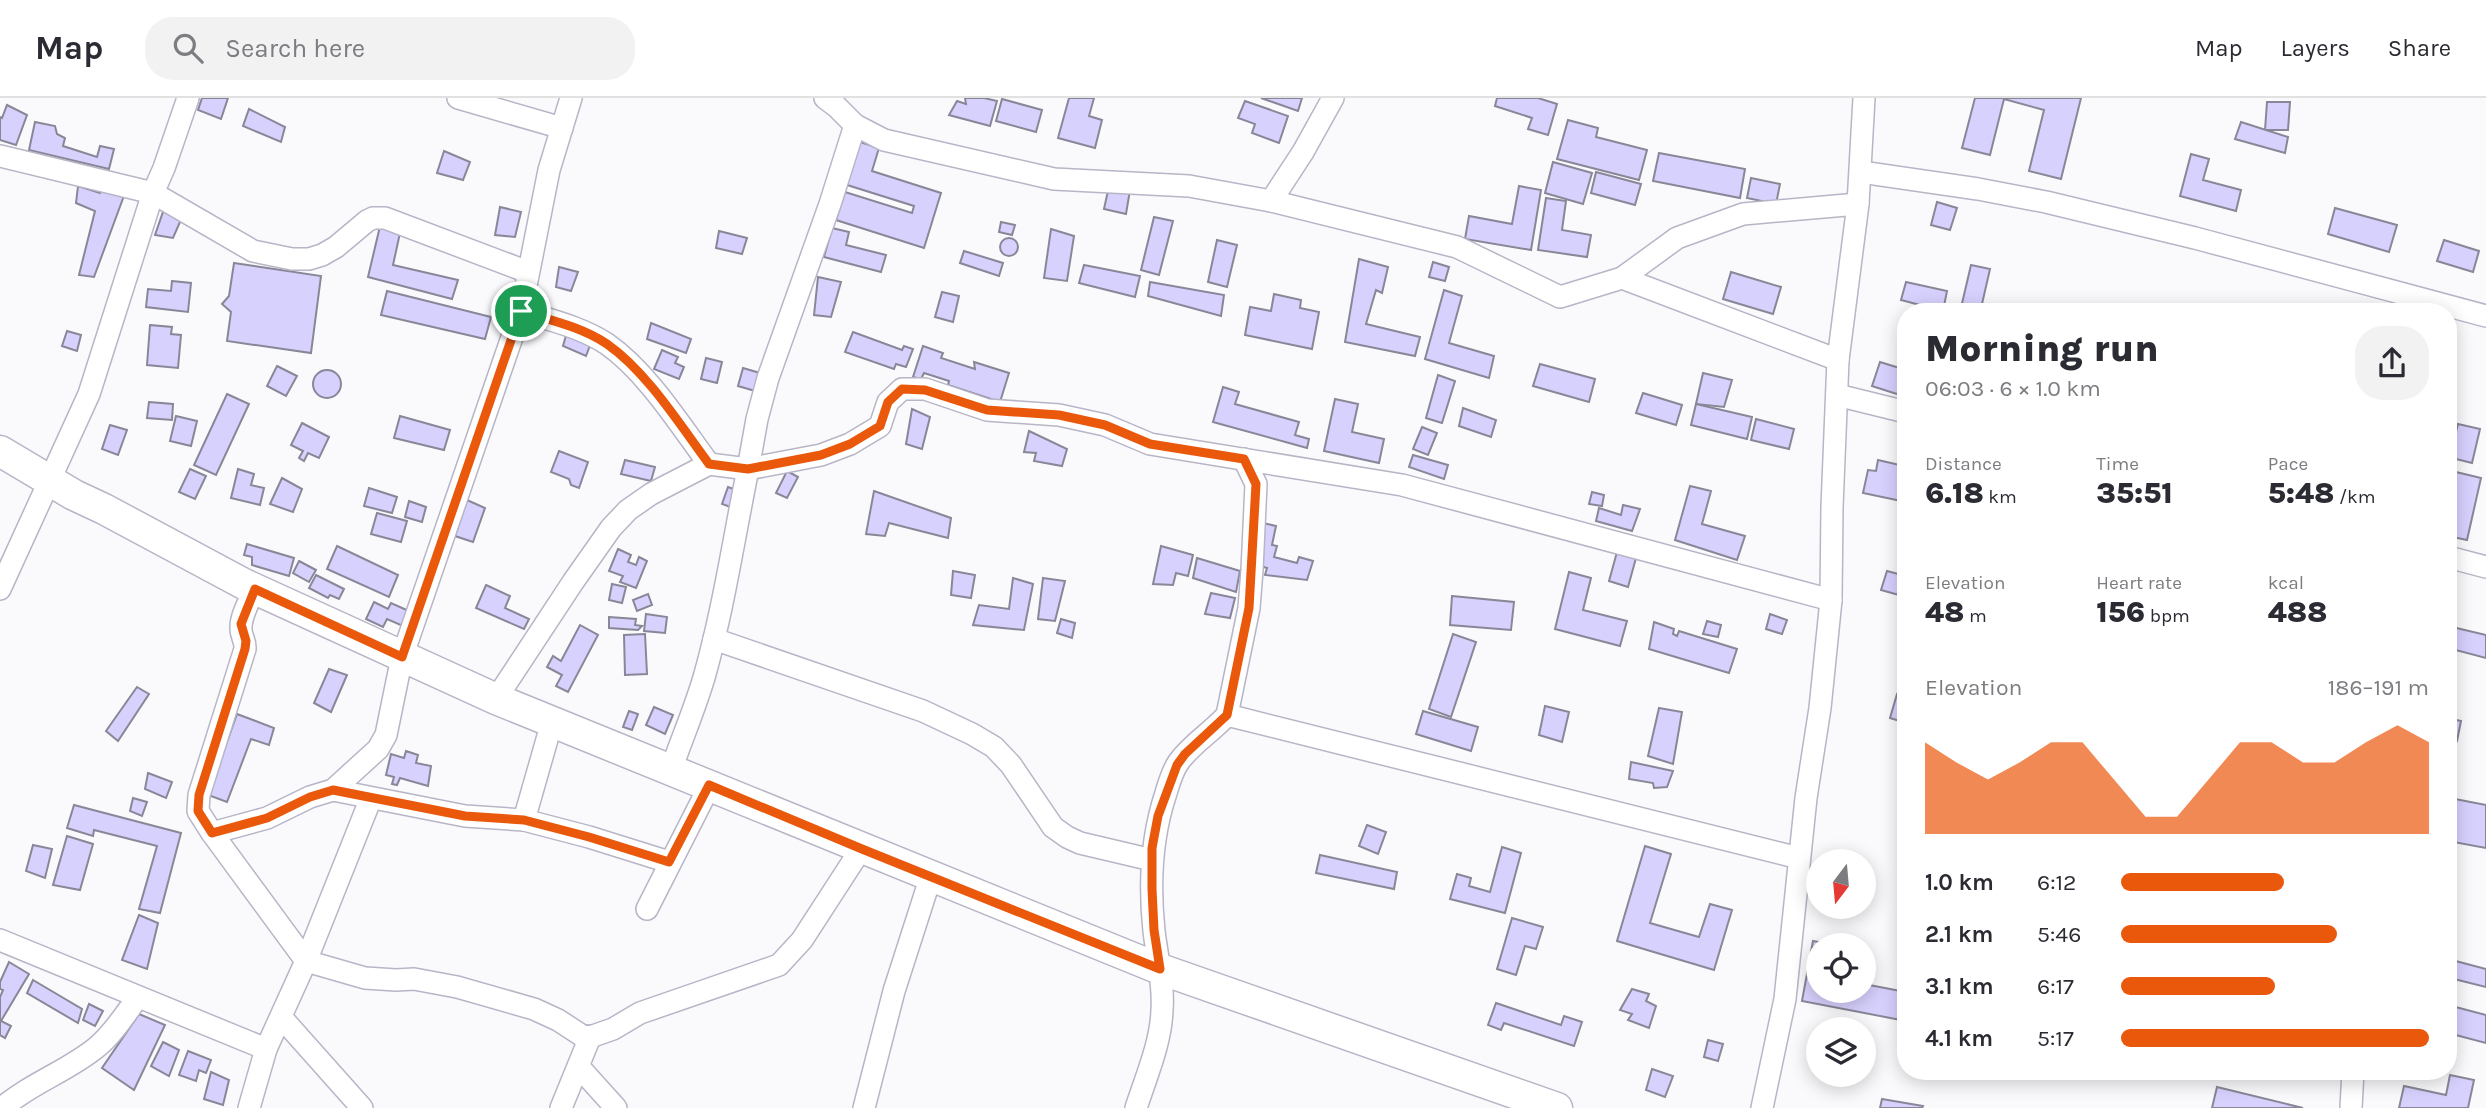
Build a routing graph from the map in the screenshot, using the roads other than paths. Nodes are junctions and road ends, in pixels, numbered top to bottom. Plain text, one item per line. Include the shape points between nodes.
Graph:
1 (188, 98) edge
2 (457, 98) edge
3 (571, 98) edge
4 (825, 98) edge
5 (1333, 98) edge
6 (1864, 98) edge
7 (855, 125) junction
8 (562, 128) junction
9 (0, 156) edge
10 (1861, 172) junction
11 (153, 192) junction
12 (1271, 201) junction
13 (1858, 204) junction
14 (528, 272) junction
15 (1622, 278) junction
16 (2438, 303) edge
17 (2457, 308) edge
18 (521, 311) junction
19 (2486, 316) edge
20 (1838, 360) junction
21 (1837, 396) junction
22 (1897, 410) edge
23 (0, 451) edge
24 (1244, 459) junction
25 (709, 464) junction
26 (748, 469) junction
27 (49, 481) junction
28 (2457, 559) edge
29 (2486, 567) edge
30 (0, 589) edge
31 (255, 589) junction
32 (1831, 600) junction
33 (714, 639) junction
34 (402, 657) junction
35 (496, 699) junction
36 (1227, 715) junction
37 (552, 722) junction
38 (671, 770) junction
39 (709, 785) junction
40 (333, 790) junction
41 (371, 798) junction
42 (524, 820) junction
43 (212, 833) junction
44 (862, 849) junction
45 (1799, 858) junction
46 (1152, 860) junction
47 (669, 862) junction
48 (931, 876) junction
49 (646, 909) dead end
50 (0, 940) edge
51 (306, 961) junction
52 (1160, 969) junction
53 (138, 997) junction
54 (281, 1017) junction
55 (590, 1037) junction
56 (266, 1049) junction
57 (579, 1067) junction
58 (2353, 1080) edge
59 (2, 1108) edge
60 (250, 1108) edge
61 (362, 1108) edge
62 (561, 1108) edge
63 (616, 1108) edge
64 (864, 1108) edge
65 (1136, 1108) edge
66 (1557, 1108) edge
67 (1762, 1108) edge
68 (2351, 1108) edge

1 - 11 street
2 - 8 street
3 - 8 street
4 - 7 street
5 - 12 street
6 - 10 street
7 - 12 street via 893,143 1054,179 1189,186
7 - 26 street via 768,378
8 - 14 street
9 - 11 street
10 - 13 street
10 - 16 street via 2046,202
11 - 14 street via 253,251 274,257 323,255 367,221 385,218
11 - 27 street via 89,394
12 - 15 street via 1457,247 1560,297
13 - 15 street via 1744,214 1677,238
13 - 20 street
14 - 18 street
15 - 20 street
17 - 19 street
18 - 25 street via 607,344 654,391
18 - 34 street
20 - 21 street
21 - 22 street
21 - 32 street
23 - 27 street
24 - 26 street via 1150,444 1105,425 1059,415 987,410 925,390 902,389 888,402 880,426 850,444 821,455
24 - 32 street via 1402,485
24 - 36 street via 1256,484 1252,570 1249,608
25 - 26 street
25 - 35 street via 651,494 611,528
26 - 33 street
27 - 30 street
27 - 31 street
28 - 29 street
31 - 34 street
31 - 43 street via 241,624 245,649 199,795 198,811
32 - 45 street
33 - 38 street
33 - 46 street via 923,711 972,734 994,747 1011,765 1053,827 1067,837
34 - 35 street
34 - 40 street via 383,743
35 - 37 street
36 - 45 street
36 - 46 street via 1177,765 1158,816
37 - 38 street
37 - 42 street
38 - 39 street
39 - 44 street
39 - 47 street
40 - 41 street
40 - 43 street via 267,818
41 - 42 street via 465,816
41 - 51 street
42 - 47 street
43 - 51 street
44 - 48 street
44 - 55 street via 802,940 779,965 640,1013
45 - 67 street via 1785,999
46 - 52 street
47 - 49 street
48 - 52 street
48 - 64 street via 894,991
50 - 53 street
51 - 54 street
51 - 55 street via 365,978 414,979 457,987 534,1009
52 - 65 street via 1162,1014
52 - 66 street
53 - 56 street
53 - 59 street via 99,1046
54 - 56 street
54 - 61 street
55 - 57 street
56 - 60 street
57 - 62 street
57 - 63 street
58 - 68 street

